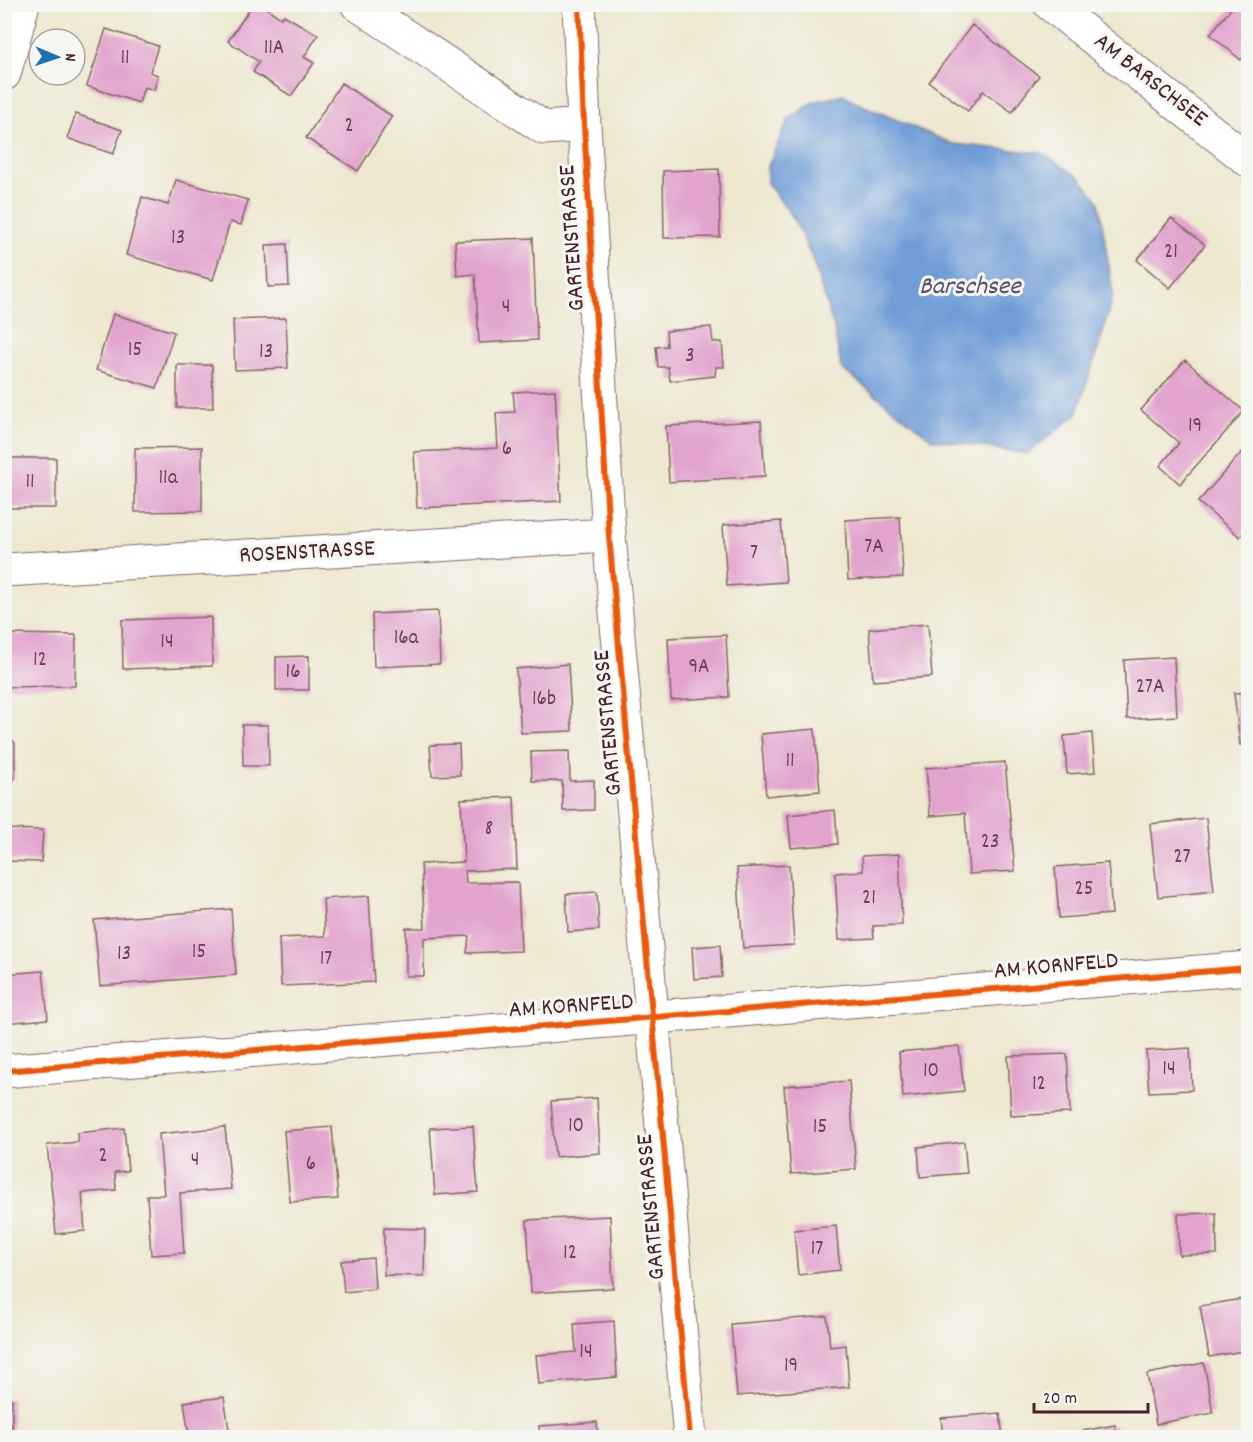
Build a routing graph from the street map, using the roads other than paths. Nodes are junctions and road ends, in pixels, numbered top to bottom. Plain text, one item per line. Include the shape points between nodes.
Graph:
1 (24, 4) edge
2 (357, 4) edge
3 (579, 4) edge
4 (1050, 4) edge
5 (4, 74) edge
6 (584, 125) junction
7 (1248, 160) edge
8 (609, 535) junction
9 (4, 570) edge
10 (1248, 968) edge
11 (654, 1019) junction
12 (4, 1071) edge
13 (690, 1437) edge

1 - 5 street
2 - 6 street via 544,128
3 - 6 street, GARTENSTRASSE
4 - 7 street, AM BARSCHSEE
6 - 8 street, GARTENSTRASSE
8 - 9 street, ROSENSTRASSE
8 - 11 street, GARTENSTRASSE
10 - 11 street, AM KORNFELD
11 - 12 street, AM KORNFELD
11 - 13 street, GARTENSTRASSE

